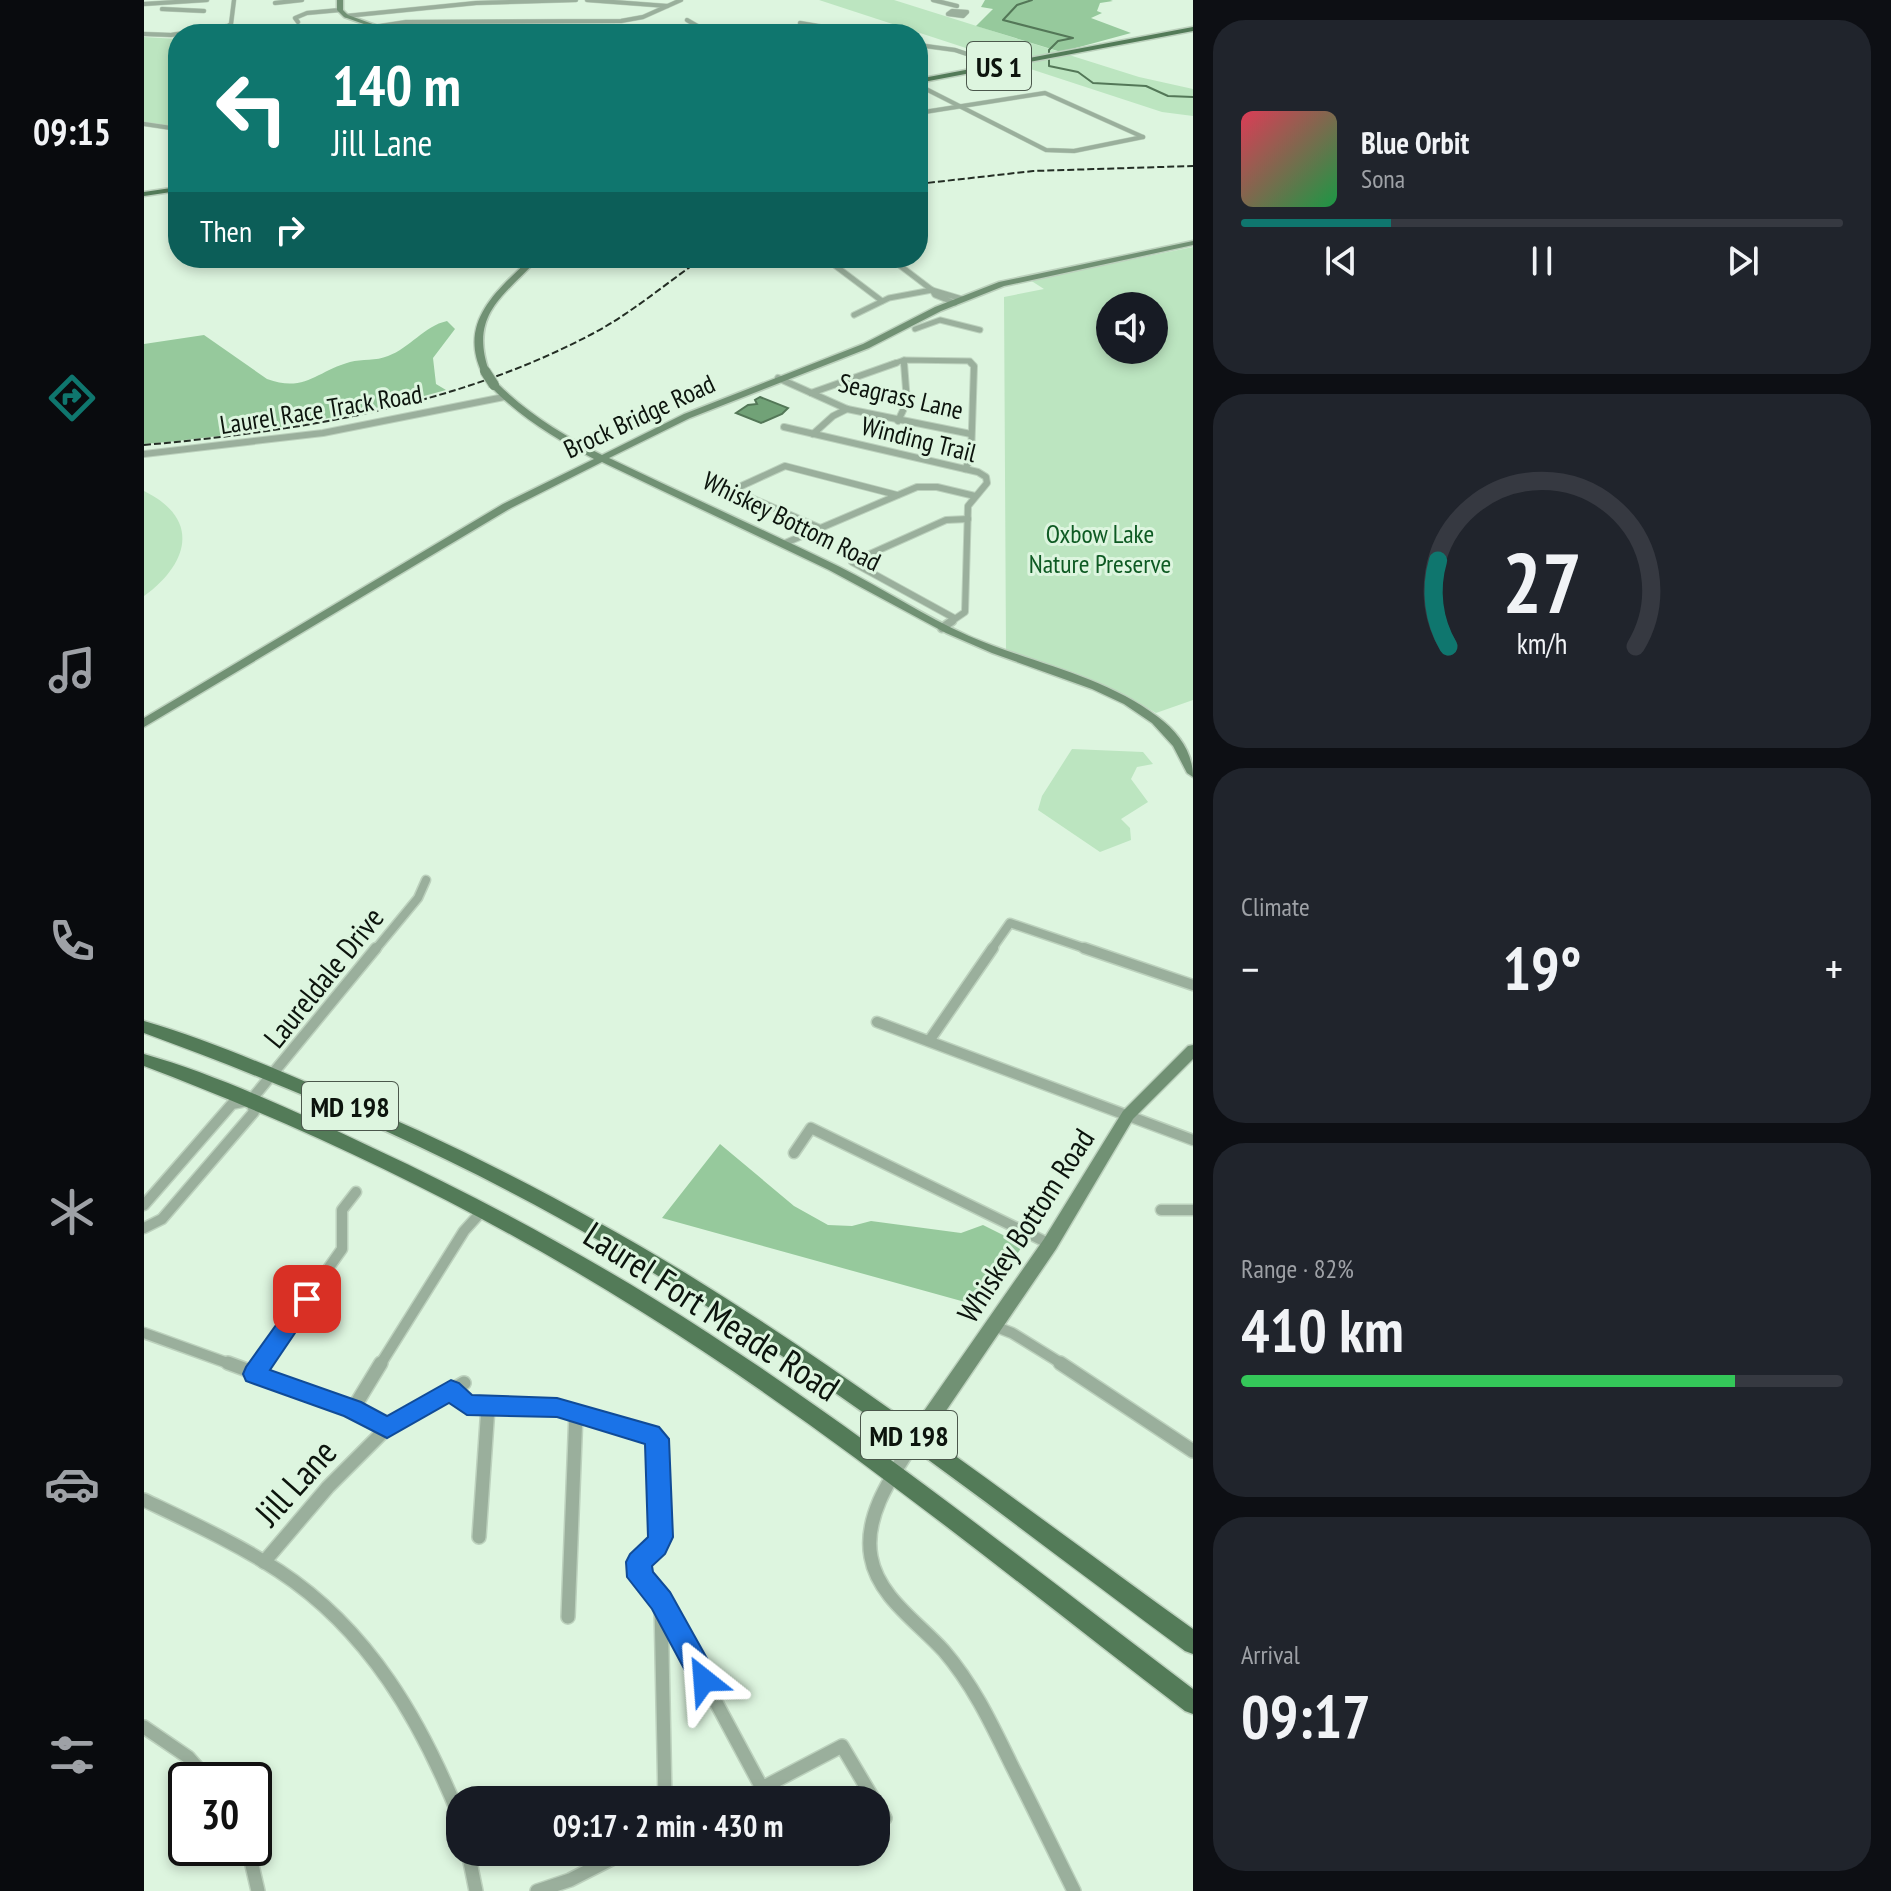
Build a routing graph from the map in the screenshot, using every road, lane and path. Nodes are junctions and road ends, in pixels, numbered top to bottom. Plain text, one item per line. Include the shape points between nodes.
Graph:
1 (199, 0) edge
2 (207, 0) edge
3 (234, 0) edge
4 (302, 0) edge
5 (340, 0) edge
6 (576, 0) edge
7 (587, 0) edge
8 (681, 0) edge
9 (933, 0) edge
10 (961, 0) edge
11 (629, 1) edge
12 (387, 2) dead end
13 (275, 3) dead end
14 (144, 4) edge
15 (152, 5) junction
16 (668, 6) junction
17 (957, 6) junction
18 (340, 10) junction
19 (388, 10) junction
20 (204, 11) dead end
21 (952, 11) dead end
22 (346, 16) junction
23 (687, 20) dead end
24 (298, 22) dead end
25 (800, 23) dead end
26 (231, 24) edge
27 (366, 24) edge
28 (393, 24) edge
29 (694, 24) edge
30 (806, 24) edge
31 (1193, 31) edge
32 (144, 34) edge
33 (168, 35) edge
34 (928, 47) edge
35 (1003, 66) junction
36 (928, 81) edge
37 (928, 89) edge
38 (956, 107) junction
39 (928, 111) edge
40 (144, 124) edge
41 (159, 126) junction
42 (168, 127) edge
43 (145, 132) edge
44 (168, 190) edge
45 (144, 194) edge
46 (1193, 243) edge
47 (525, 268) edge
48 (838, 268) edge
49 (903, 268) edge
50 (932, 290) junction
51 (882, 301) junction
52 (958, 301) junction
53 (854, 315) dead end
54 (923, 317) junction
55 (934, 320) junction
56 (915, 329) dead end
57 (980, 330) dead end
58 (904, 360) junction
59 (778, 378) junction
60 (811, 393) junction
61 (504, 397) junction
62 (847, 409) junction
63 (898, 421) junction
64 (784, 427) dead end
65 (813, 434) junction
66 (971, 434) junction
67 (144, 454) edge
68 (600, 457) junction
69 (965, 469) junction
70 (897, 495) junction
71 (975, 496) junction
72 (968, 519) junction
73 (820, 528) junction
74 (783, 544) junction
75 (954, 618) junction
76 (938, 625) junction
77 (144, 723) edge
78 (1193, 773) edge
79 (426, 880) dead end
80 (1193, 985) edge
81 (877, 1022) dead end
82 (144, 1027) edge
83 (929, 1041) junction
84 (1193, 1050) edge
85 (144, 1060) edge
86 (275, 1074) junction
87 (251, 1100) junction
88 (1128, 1115) junction
89 (1193, 1140) edge
90 (794, 1153) dead end
91 (356, 1192) dead end
92 (144, 1205) edge
93 (483, 1210) junction
94 (1161, 1210) dead end
95 (1193, 1210) edge
96 (144, 1228) edge
97 (1050, 1244) junction
98 (994, 1326) junction
99 (144, 1333) edge
100 (254, 1374) junction
101 (464, 1383) dead end
102 (451, 1390) junction
103 (488, 1407) junction
104 (353, 1409) junction
105 (576, 1412) junction
106 (387, 1428) junction
107 (915, 1440) junction
108 (1193, 1451) edge
109 (892, 1476) junction
110 (144, 1500) edge
111 (479, 1537) dead end
112 (264, 1562) junction
113 (661, 1600) junction
114 (568, 1617) dead end
115 (1193, 1643) edge
116 (1193, 1703) edge
117 (144, 1727) edge
118 (192, 1762) edge
119 (446, 1786) edge
120 (665, 1786) edge
121 (761, 1786) edge
122 (766, 1786) edge
123 (866, 1786) edge
124 (252, 1866) edge
125 (471, 1866) edge
126 (598, 1866) edge
127 (258, 1891) edge
128 (476, 1891) edge
129 (537, 1891) edge
130 (1074, 1891) edge

1 - 2 street
1 - 15 street
3 - 26 street
4 - 13 street
5 - 18 street
6 - 19 street
7 - 11 street
8 - 16 street
9 - 17 street
10 - 17 street
11 - 16 street
12 - 19 street
14 - 15 street
15 - 20 street
16 - 28 street via 621,21
17 - 21 street
18 - 22 street
18 - 24 street via 303,14 295,18
19 - 22 street
22 - 27 street
23 - 29 street
25 - 30 street
31 - 35 main road, US 1
32 - 33 street
34 - 35 street
35 - 36 main road, US 1
37 - 38 street
38 - 38 street via 1045,93 1143,137 1056,151
38 - 39 street
40 - 41 street
41 - 42 street
41 - 43 street
44 - 45 main road
46 - 52 street, Brock Bridge Road via 1016,279
47 - 61 street, Whiskey Bottom Road, bridge via 484,313 478,346 485,371
48 - 51 street
49 - 50 street
50 - 51 street
50 - 52 street
51 - 53 street
52 - 54 street, Brock Bridge Road
54 - 55 street
54 - 59 street, Brock Bridge Road via 866,346
55 - 56 street
55 - 57 street
58 - 60 street
58 - 63 street via 907,402
58 - 66 street via 973,363
59 - 60 street, Seagrass Lane
59 - 68 street, Brock Bridge Road
60 - 62 street, Seagrass Lane
61 - 67 street, Laurel Race Track Road via 323,433
61 - 68 street, Whiskey Bottom Road via 544,427
62 - 63 street, Seagrass Lane
62 - 65 street
63 - 66 street, Seagrass Lane
64 - 65 street, Winding Trail
65 - 69 street, Winding Trail
66 - 69 street via 971,458
68 - 74 street, Whiskey Bottom Road
68 - 77 street, Brock Bridge Road via 453,537
69 - 71 street, Winding Trail via 987,480
70 - 71 street via 925,485
70 - 73 street
70 - 73 street via 785,466 737,488
71 - 72 street, Winding Trail
72 - 75 street, Winding Trail via 965,612
72 - 75 street via 946,520 852,562
73 - 74 street
74 - 76 street, Whiskey Bottom Road
75 - 76 street
76 - 78 street, Whiskey Bottom Road via 1128,702 1172,734
79 - 86 street, Laureldale Drive via 418,898
80 - 83 street via 1010,923
81 - 83 street
82 - 86 main road, Laurel Fort Meade Road / MD 198
83 - 88 street
84 - 88 street, Whiskey Bottom Road
85 - 87 main road, Laurel Fort Meade Road / MD 198
86 - 87 street, Laureldale Drive
86 - 107 main road, Laurel Fort Meade Road / MD 198 via 443,1149 590,1227 764,1333
87 - 92 street via 232,1104
87 - 93 main road, Laurel Fort Meade Road / MD 198
87 - 96 street via 254,1112 162,1219
88 - 89 street
88 - 97 street, Whiskey Bottom Road
90 - 97 street via 811,1128
91 - 100 street via 342,1210 342,1249
93 - 104 street via 464,1231
93 - 109 main road, Laurel Fort Meade Road / MD 198 via 662,1315
94 - 95 street
97 - 98 street, Whiskey Bottom Road
98 - 107 street, Whiskey Bottom Road
98 - 108 street
99 - 100 street
100 - 104 street
101 - 102 street, Jill Lane
102 - 103 street via 467,1405
102 - 106 street, Jill Lane
103 - 105 street
103 - 111 street
104 - 106 street
105 - 113 street via 657,1439 660,1537 639,1562 639,1570
105 - 114 street
106 - 112 street, Jill Lane
107 - 109 street
107 - 115 main road, Laurel Fort Meade Road / MD 198
109 - 116 main road, Laurel Fort Meade Road / MD 198
109 - 130 street via 869,1541 881,1582 979,1698
110 - 112 street
112 - 119 street via 299,1585 364,1645 420,1727
113 - 120 street
113 - 121 street
117 - 118 street
122 - 123 street via 842,1746
124 - 127 street
125 - 128 street
126 - 129 street

